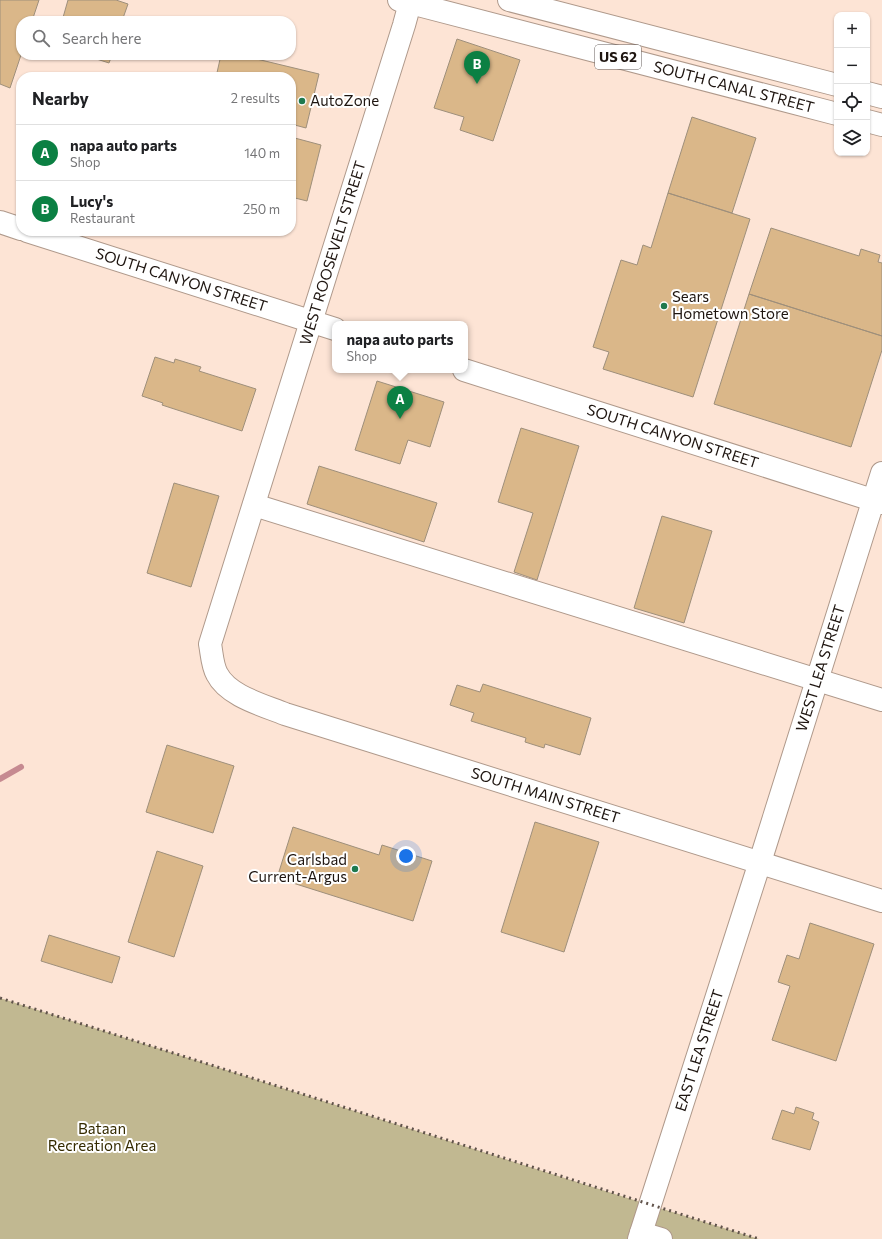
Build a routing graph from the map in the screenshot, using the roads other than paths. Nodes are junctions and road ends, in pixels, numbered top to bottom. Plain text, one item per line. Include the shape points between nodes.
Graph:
1 (406, 1) edge
2 (518, 1) edge
3 (834, 84) edge
4 (870, 94) edge
5 (882, 97) edge
6 (834, 113) edge
7 (870, 123) edge
8 (882, 125) edge
9 (0, 222) edge
10 (16, 227) edge
11 (43, 236) edge
12 (311, 322) junction
13 (332, 328) edge
14 (468, 371) edge
15 (882, 473) edge
16 (878, 501) edge
17 (254, 505) junction
18 (217, 674) joint
19 (817, 679) junction
20 (882, 700) edge
21 (760, 862) junction
22 (882, 901) edge
23 (647, 1237) edge

1 - 6 main road, SOUTH CANAL STREET / US 62
1 - 12 main road, WEST ROOSEVELT STREET
2 - 3 main road, SOUTH CANAL STREET / US 62
4 - 5 main road
7 - 8 main road
9 - 10 main road
11 - 12 main road, SOUTH CANYON STREET
12 - 13 main road, SOUTH CANYON STREET
12 - 17 main road, WEST ROOSEVELT STREET
14 - 16 main road, SOUTH CANYON STREET
15 - 16 main road, WEST LEA STREET
16 - 19 main road, WEST LEA STREET
17 - 18 main road, WEST ROOSEVELT STREET via 210,644
17 - 19 main road
18 - 21 main road, SOUTH MAIN STREET via 233,691 285,714
19 - 20 main road
19 - 21 main road, WEST LEA STREET
21 - 22 main road, SOUTH MAIN STREET
21 - 23 main road, EAST LEA STREET

